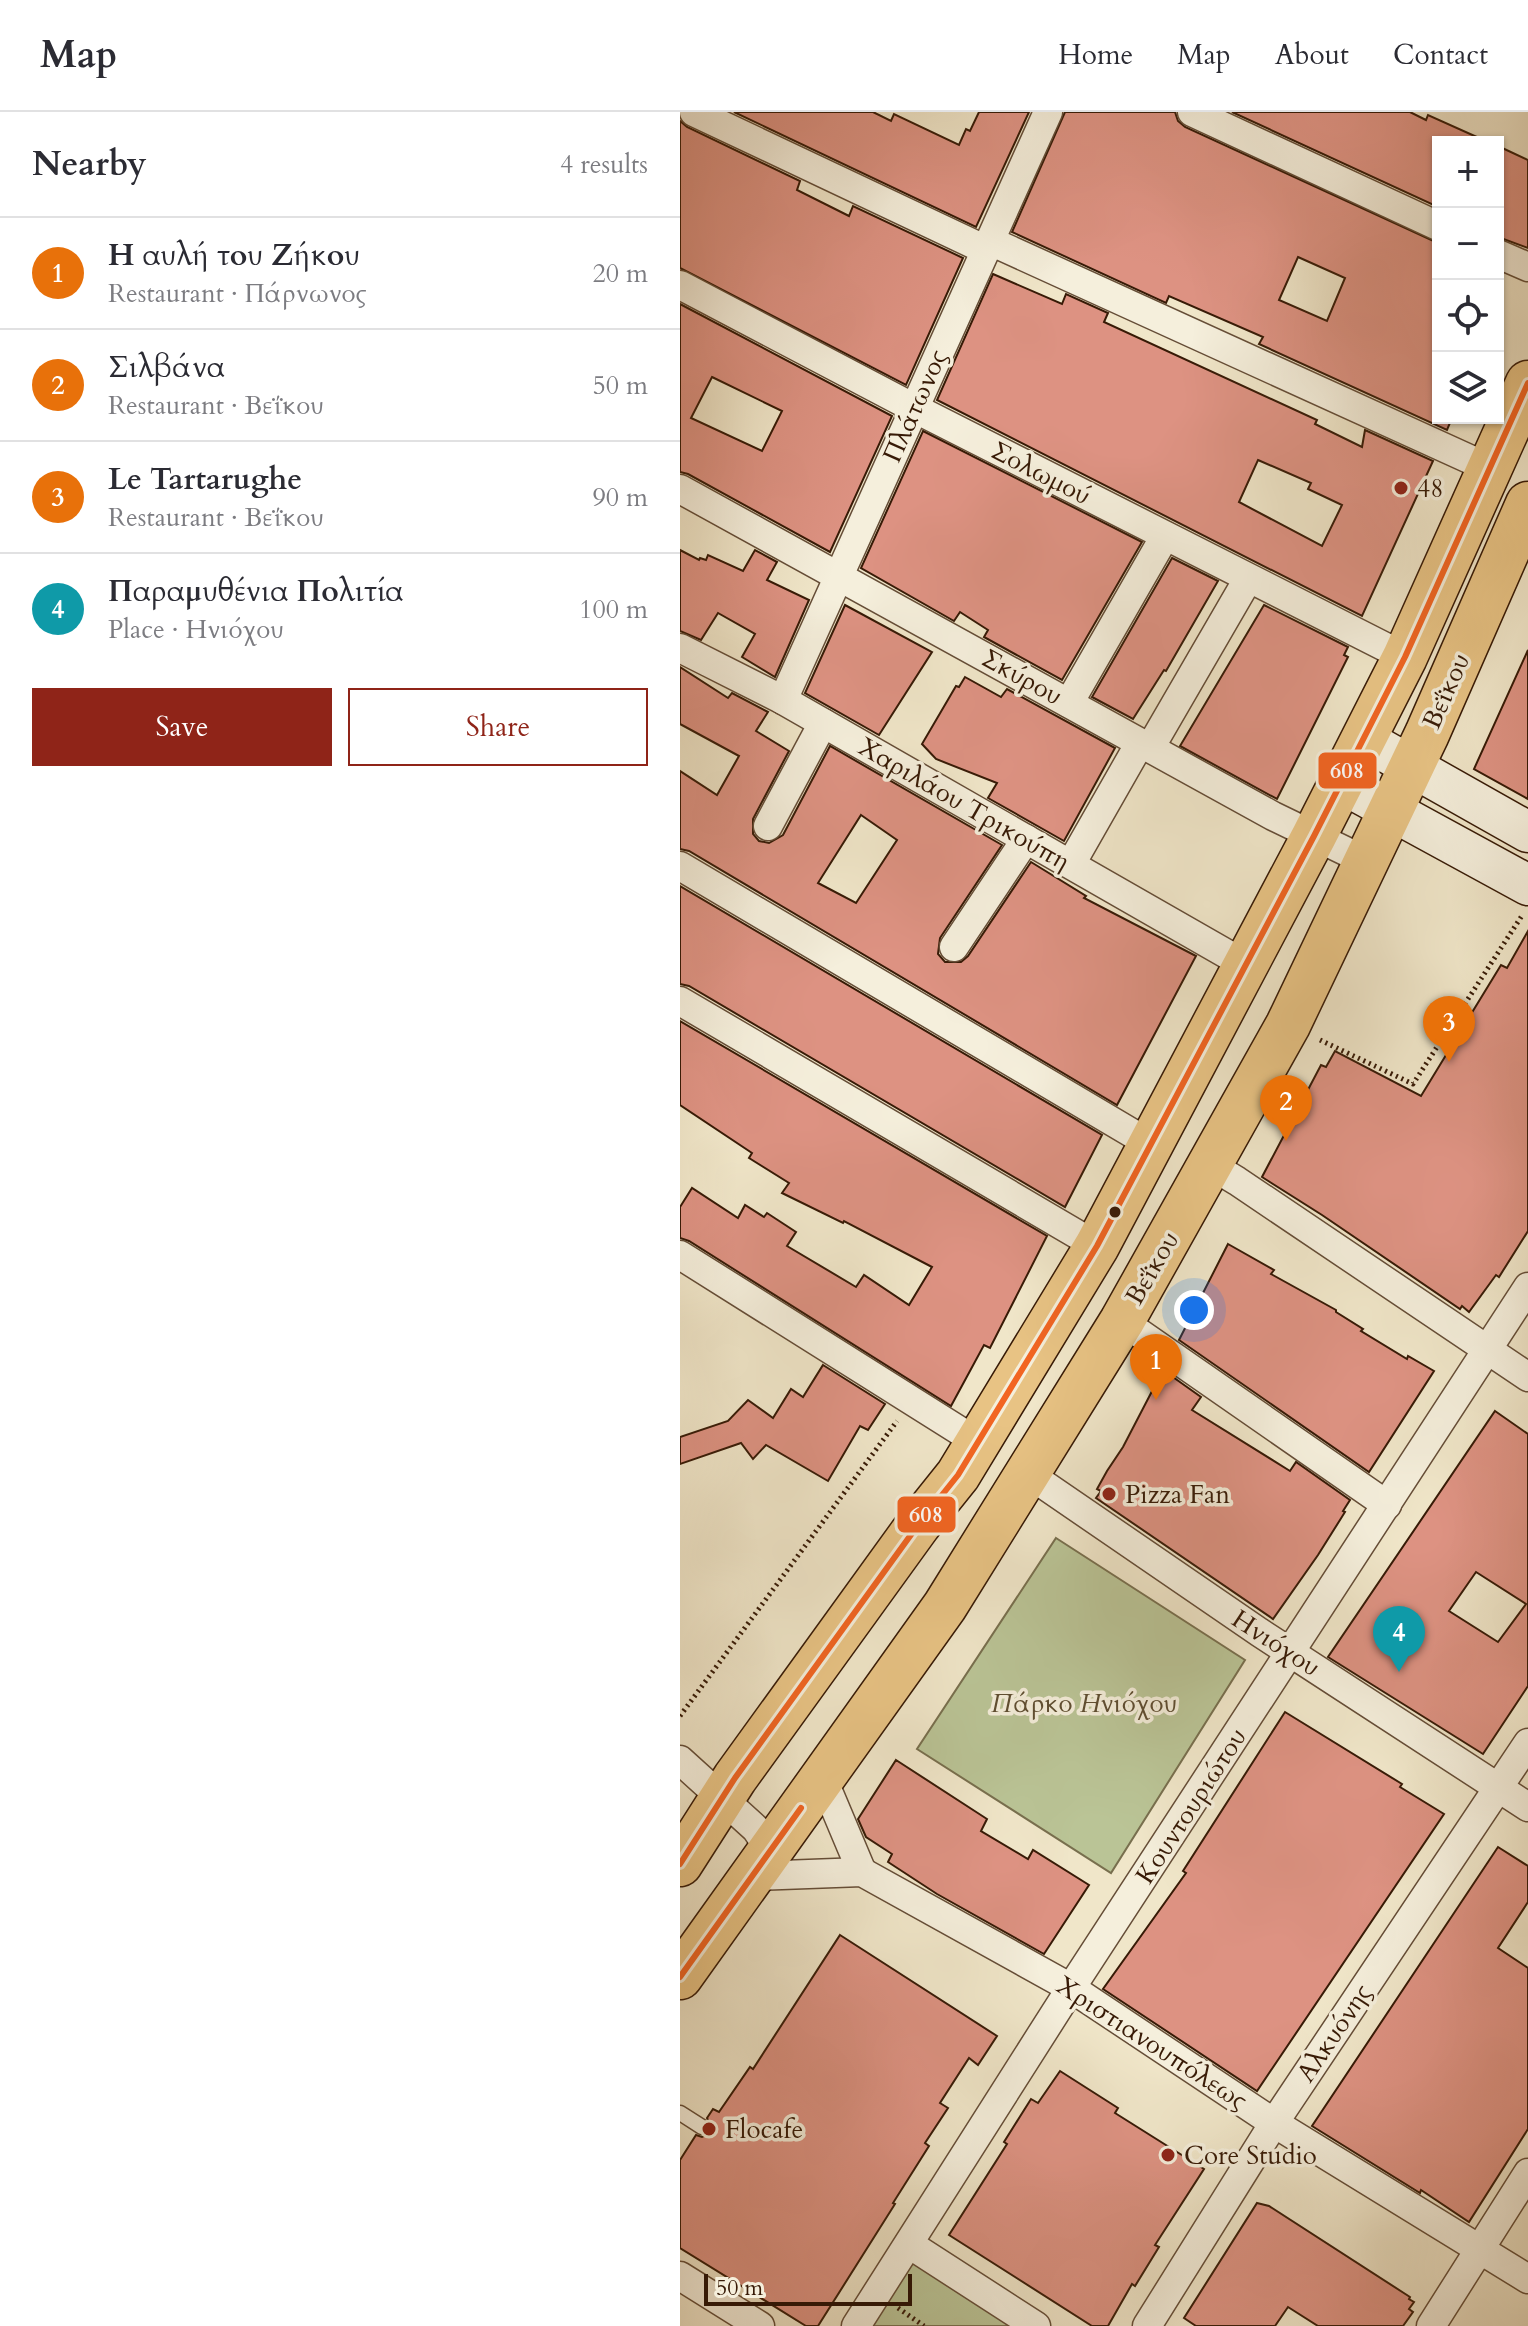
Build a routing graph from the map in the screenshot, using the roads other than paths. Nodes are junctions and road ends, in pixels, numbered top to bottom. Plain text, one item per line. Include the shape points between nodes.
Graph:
1 (694, 112) edge
2 (1048, 112) edge
3 (1192, 112) edge
4 (1432, 223) edge
5 (988, 246) junction
6 (1504, 257) edge
7 (1528, 267) edge
8 (680, 285) edge
9 (1528, 383) edge
10 (914, 408) junction
11 (1489, 468) junction
12 (680, 489) edge
13 (1528, 504) edge
14 (1165, 536) junction
15 (839, 576) junction
16 (1248, 579) junction
17 (680, 648) edge
18 (1405, 657) junction
19 (783, 700) junction
20 (1069, 703) junction
21 (823, 723) junction
22 (1363, 739) junction
23 (1145, 745) junction
24 (1411, 767) junction
25 (1341, 783) junction
26 (1391, 810) junction
27 (768, 826) dead end
28 (1528, 832) edge
29 (1314, 836) junction
30 (1026, 839) junction
31 (1366, 861) junction
32 (1071, 864) junction
33 (680, 866) edge
34 (1528, 885) edge
35 (954, 947) dead end
36 (1246, 965) junction
37 (680, 1001) edge
38 (1152, 1145) junction
39 (1209, 1164) junction
40 (1097, 1246) junction
41 (680, 1255) edge
42 (1528, 1287) edge
43 (1122, 1321) junction
44 (1488, 1349) junction
45 (1528, 1377) edge
46 (979, 1443) junction
47 (1027, 1473) junction
48 (1387, 1505) junction
49 (1291, 1653) junction
50 (1528, 1743) edge
51 (680, 1760) edge
52 (822, 1777) junction
53 (1498, 1788) junction
54 (722, 1796) junction
55 (1528, 1807) edge
56 (680, 1864) edge
57 (760, 1867) junction
58 (862, 1872) junction
59 (680, 1977) edge
60 (1071, 1988) junction
61 (680, 2113) edge
62 (1274, 2123) junction
63 (702, 2127) dead end
64 (1528, 2173) edge
65 (909, 2244) junction
66 (1480, 2249) junction
67 (680, 2276) edge
68 (1528, 2279) edge
69 (760, 2326) edge
70 (856, 2326) edge
71 (1036, 2326) edge
72 (1147, 2326) edge
73 (1431, 2326) edge

1 - 5 street
2 - 5 street, Πλάτωνος
3 - 4 street
5 - 10 street, Πλάτωνος
5 - 11 street
6 - 7 street
8 - 10 street, Σολωμού
9 - 11 main road, Βεΐκου
10 - 14 street, Σολωμού
10 - 15 street, Πλάτωνος
11 - 18 main road, Βεΐκου
12 - 15 street, Σκύρου
13 - 24 main road, Βεΐκου
14 - 16 street, Σολωμού
14 - 20 street
15 - 19 street, Πλάτωνος
15 - 20 street, Σκύρου
16 - 18 street, Σολωμού
16 - 23 street
17 - 19 street, Χαριλάου Τρικούπη
18 - 22 main road, Βεΐκου
19 - 21 street, Χαριλάου Τρικούπη
20 - 23 street, Σκύρου
21 - 27 street
21 - 30 street, Χαριλάου Τρικούπη
22 - 24 street
22 - 25 main road, Βεΐκου
23 - 29 street, Σκύρου
23 - 32 street
24 - 26 main road, Βεΐκου
24 - 28 street
25 - 26 street
25 - 29 main road, Βεΐκου
26 - 31 main road, Βεΐκου
26 - 34 street
29 - 31 street, Σκύρου
29 - 36 main road, Βεΐκου
30 - 32 street, Χαριλάου Τρικούπη
30 - 35 street
31 - 39 main road, Βεΐκου via 1288,1025
32 - 36 street, Χαριλάου Τρικούπη
33 - 38 street
36 - 38 main road, Βεΐκου
37 - 40 street
38 - 40 main road, Βεΐκου
39 - 43 main road, Βεΐκου
39 - 44 street
40 - 46 main road, Βεΐκου
41 - 46 street
42 - 44 street, Κουντουριώτου
43 - 47 main road, Βεΐκου
43 - 48 street
44 - 45 street
44 - 48 street, Κουντουριώτου
46 - 54 main road, Βεΐκου
47 - 49 street, Ηνιόχου
47 - 52 main road, Βεΐκου via 945,1606
48 - 49 street, Κουντουριώτου
49 - 53 street, Ηνιόχου
49 - 60 street, Κουντουριώτου
50 - 53 street, Αλκυόνης
51 - 54 street
52 - 57 main road, Βεΐκου
52 - 58 street
53 - 55 street, Ηνιόχου
53 - 62 street, Αλκυόνης
54 - 56 main road, Βεΐκου
54 - 57 street via 764,1841
57 - 58 street
57 - 59 main road, Βεΐκου
58 - 60 street, Χριστιανουπόλεως
60 - 62 street, Χριστιανουπόλεως
60 - 65 street, Κουντουριώτου
61 - 63 lane
62 - 66 street, Χριστιανουπόλεως
62 - 72 street, Αλκυόνης
64 - 66 street
65 - 70 street, Κουντουριώτου
65 - 71 street
66 - 68 street, Χριστιανουπόλεως
66 - 73 street
67 - 69 street

